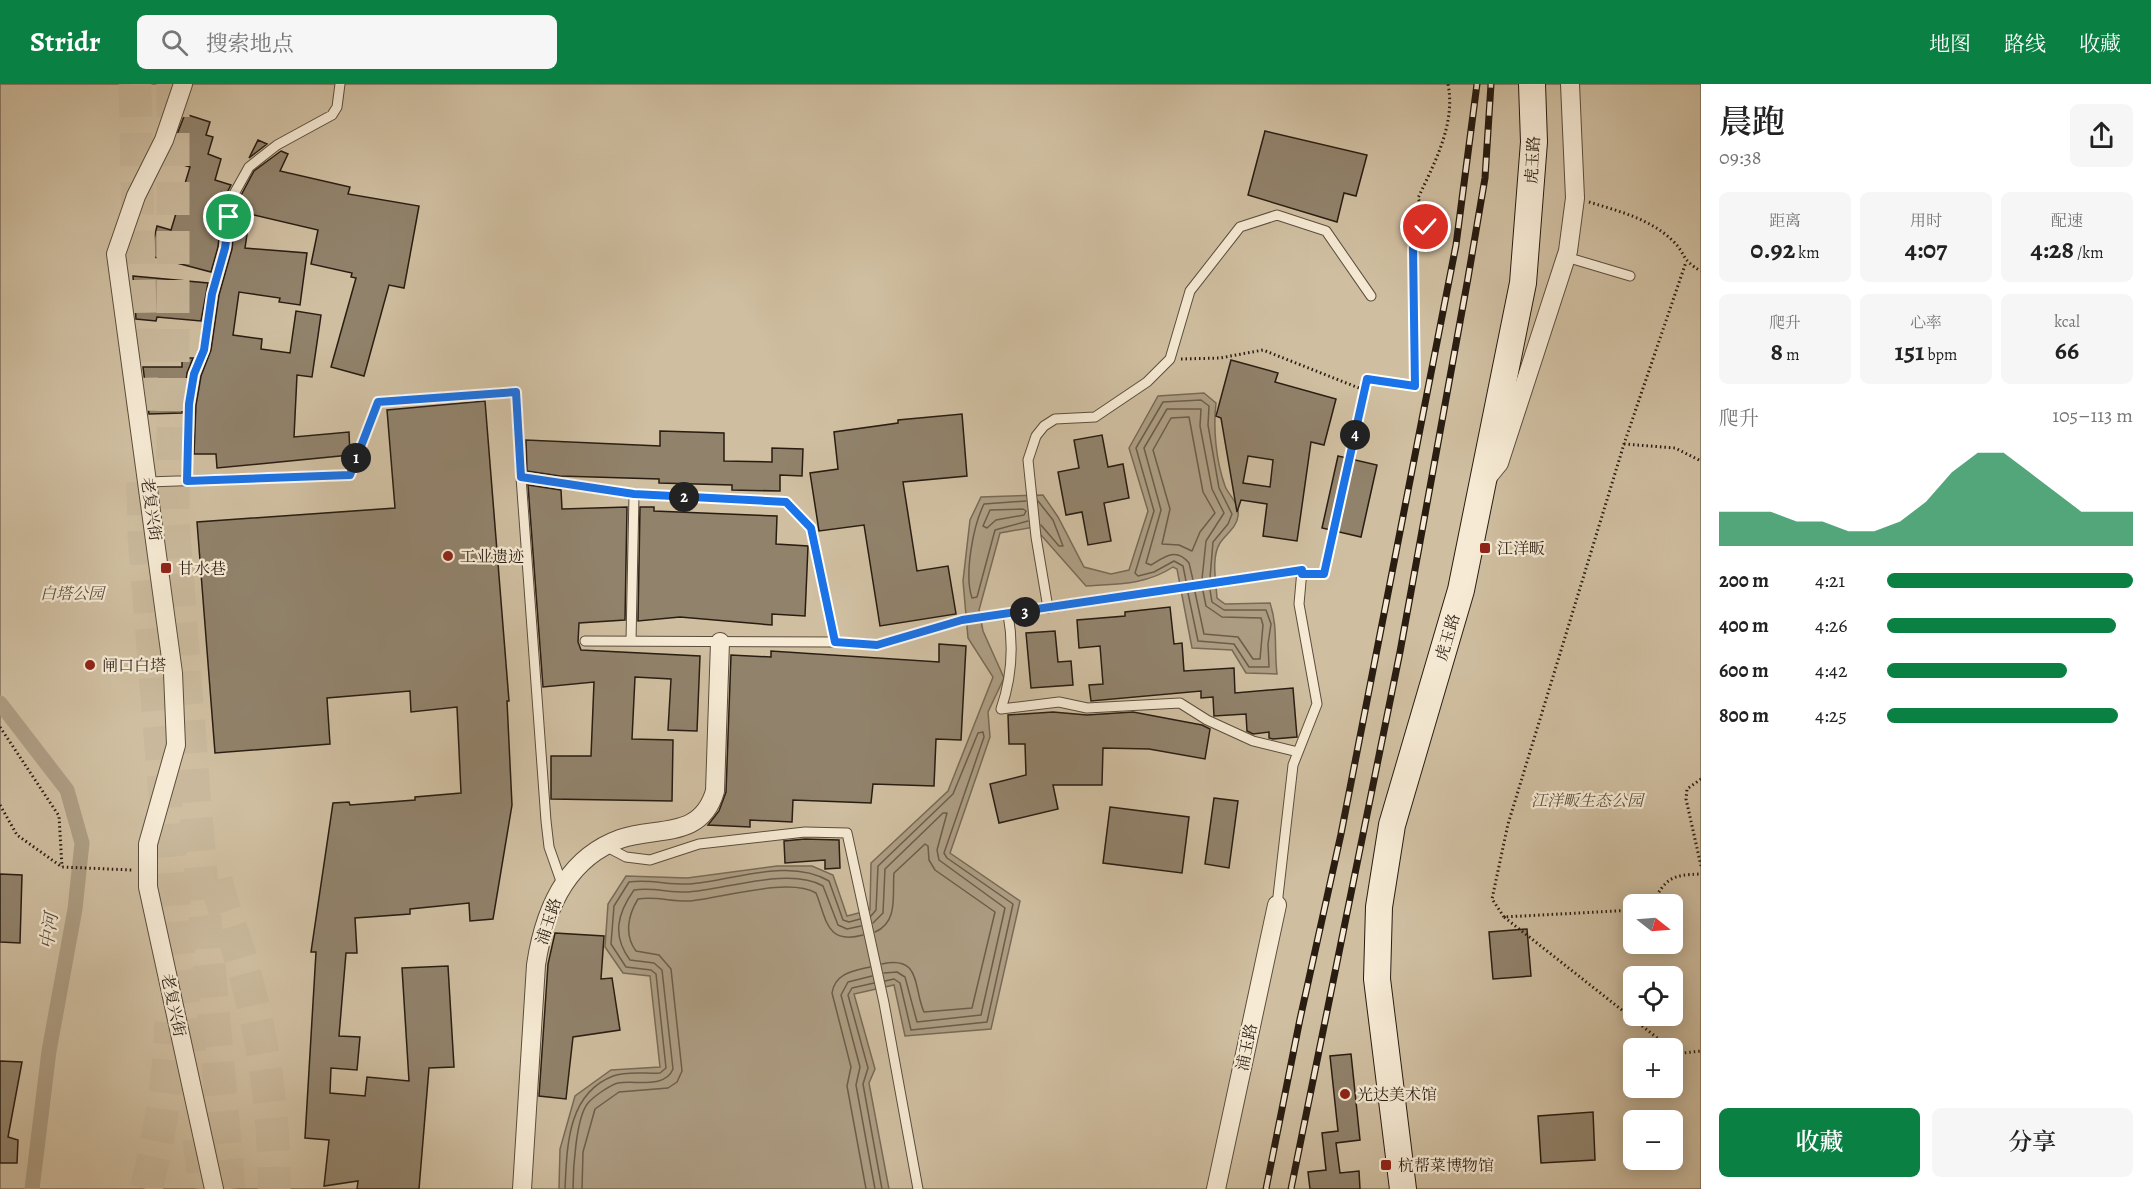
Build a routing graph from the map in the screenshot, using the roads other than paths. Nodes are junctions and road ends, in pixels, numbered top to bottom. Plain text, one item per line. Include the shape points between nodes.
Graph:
1 (183, 84) edge
2 (340, 84) edge
3 (1532, 84) edge
4 (1570, 84) edge
5 (1566, 257) junction
6 (1630, 276) dead end
7 (1371, 296) dead end
8 (521, 477) junction
9 (187, 481) junction
10 (148, 482) junction
11 (1480, 487) junction
12 (634, 494) junction
13 (1048, 608) junction
14 (1008, 614) junction
15 (585, 641) dead end
16 (631, 641) junction
17 (720, 642) junction
18 (835, 642) junction
19 (1298, 752) junction
20 (605, 846) junction
21 (562, 884) junction
22 (1277, 906) joint
23 (214, 1189) edge
24 (522, 1189) edge
25 (918, 1189) edge
26 (1216, 1189) edge
27 (1403, 1189) edge

1 - 10 street, 老复兴街 via 116,254
2 - 9 lane via 332,115 277,145 249,167 230,201 225,248 189,404
3 - 11 street, 虎玉路 via 1534,142 1522,283
4 - 5 street via 1575,198
5 - 6 lane
5 - 11 street via 1499,463
7 - 13 lane via 1326,231 1278,215 1240,227 1190,291 1170,359 1147,382 1095,417 1055,419 1036,436 1028,459
8 - 9 lane via 516,392 378,402 350,475
8 - 12 lane
8 - 21 lane via 546,821 549,847
9 - 10 lane
10 - 23 street, 老复兴街 via 174,673 176,745 148,844 148,887
11 - 27 street, 虎玉路 via 1461,590 1392,825 1379,907 1377,979
12 - 16 lane
12 - 18 lane via 786,502 811,528
13 - 14 lane
13 - 19 lane via 1302,570 1299,604 1317,704
14 - 18 lane via 962,620 877,645
14 - 19 lane via 1011,679 1001,709 1059,702 1087,708 1180,703 1253,741
15 - 16 lane
16 - 17 lane
17 - 18 lane
17 - 20 street, 浦玉路 via 715,791 710,808 698,820 677,829 622,838
19 - 22 lane via 1293,765
20 - 21 street, 浦玉路 via 583,861
20 - 25 lane via 626,857 650,860 699,844 805,832 847,833 884,1003
21 - 24 street, 浦玉路 via 541,932 536,965
22 - 26 street, 浦玉路

